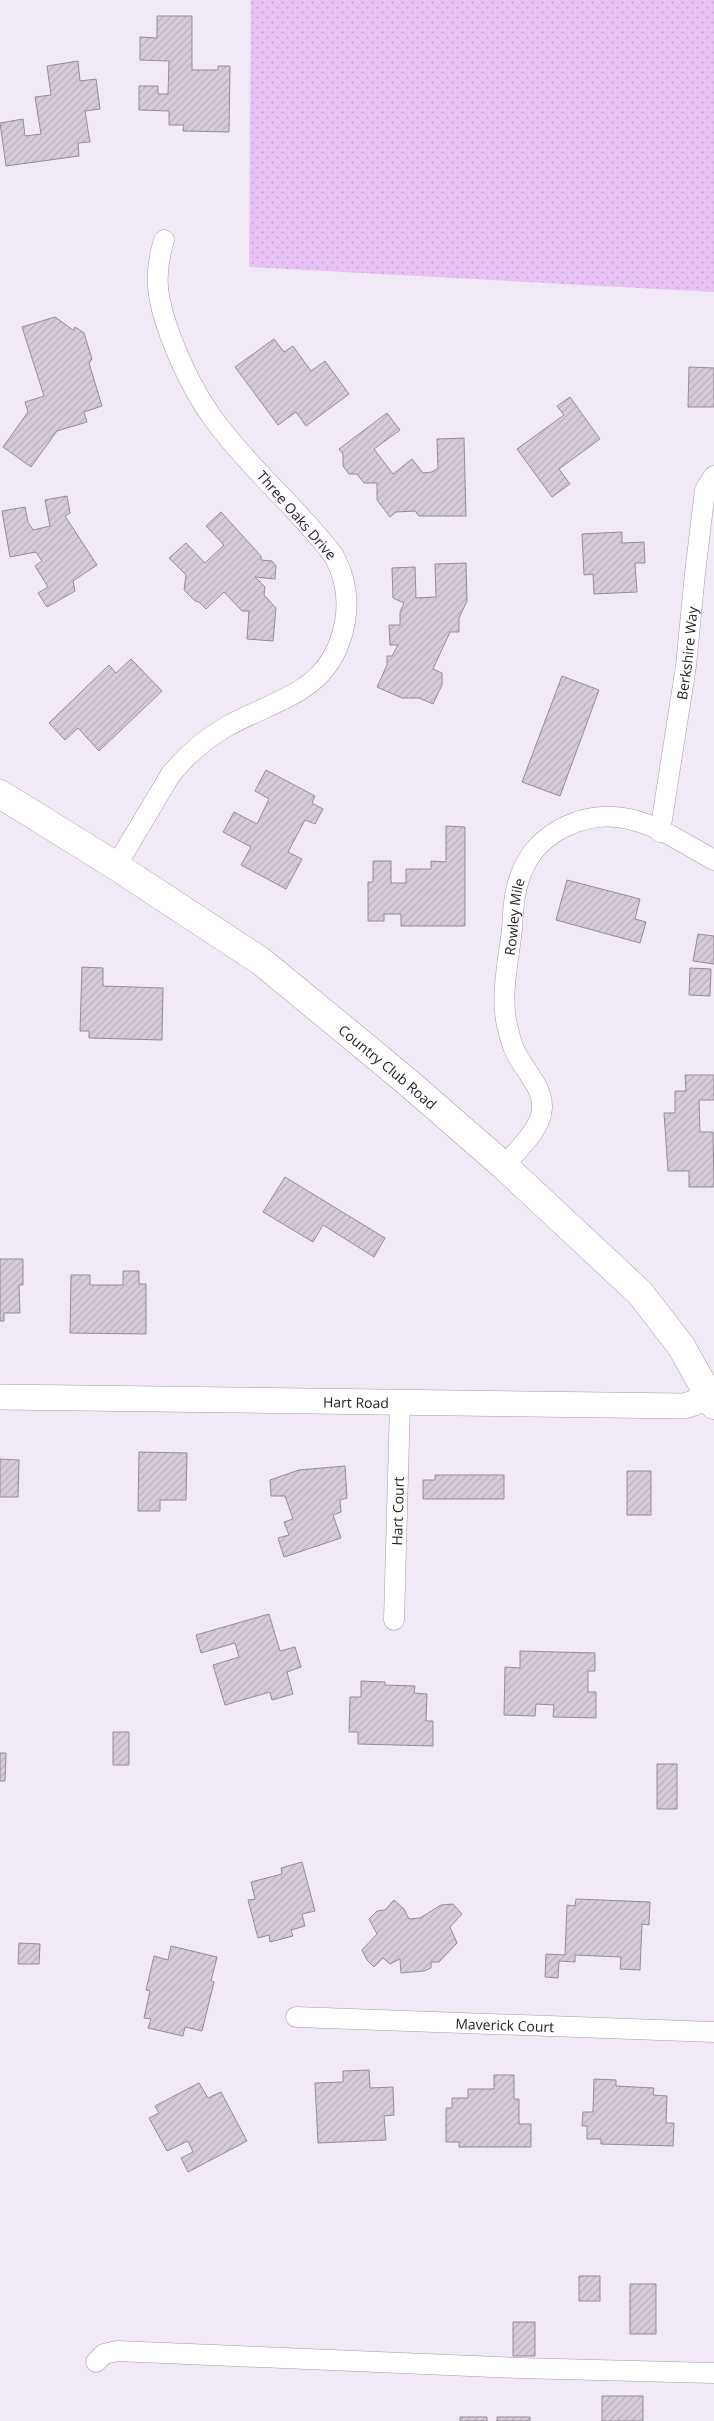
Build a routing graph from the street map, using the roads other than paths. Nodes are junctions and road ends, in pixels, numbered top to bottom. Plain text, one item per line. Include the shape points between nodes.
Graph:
1 (164, 240) dead end
2 (714, 476) edge
3 (0, 794) edge
4 (660, 832) junction
5 (714, 860) edge
6 (116, 866) junction
7 (504, 1166) junction
8 (0, 1397) edge
9 (711, 1399) edge
10 (400, 1404) junction
11 (394, 1620) dead end
12 (296, 2017) dead end
13 (714, 2032) edge
14 (96, 2362) dead end
15 (714, 2373) edge

1 - 6 street, Three Oaks Drive via 156,266 158,290 167,326 190,380 218,426 334,556 343,576 347,603 339,646 316,680 295,694 224,728 182,761
2 - 4 street, Berkshire Way via 705,490 686,666
3 - 6 main road, Country Club Road
4 - 5 street, Rowley Mile
4 - 7 street, Rowley Mile via 620,817 595,817 572,822 551,834 521,872 515,893 506,1018 514,1049 538,1091 542,1106 535,1128
6 - 7 main road, Country Club Road via 262,962
7 - 9 main road, Country Club Road via 640,1293 681,1346
8 - 10 street, Hart Road
9 - 10 street, Hart Road via 684,1406
10 - 11 street, Hart Court
12 - 13 street, Maverick Court
14 - 15 street via 104,2354 117,2351

